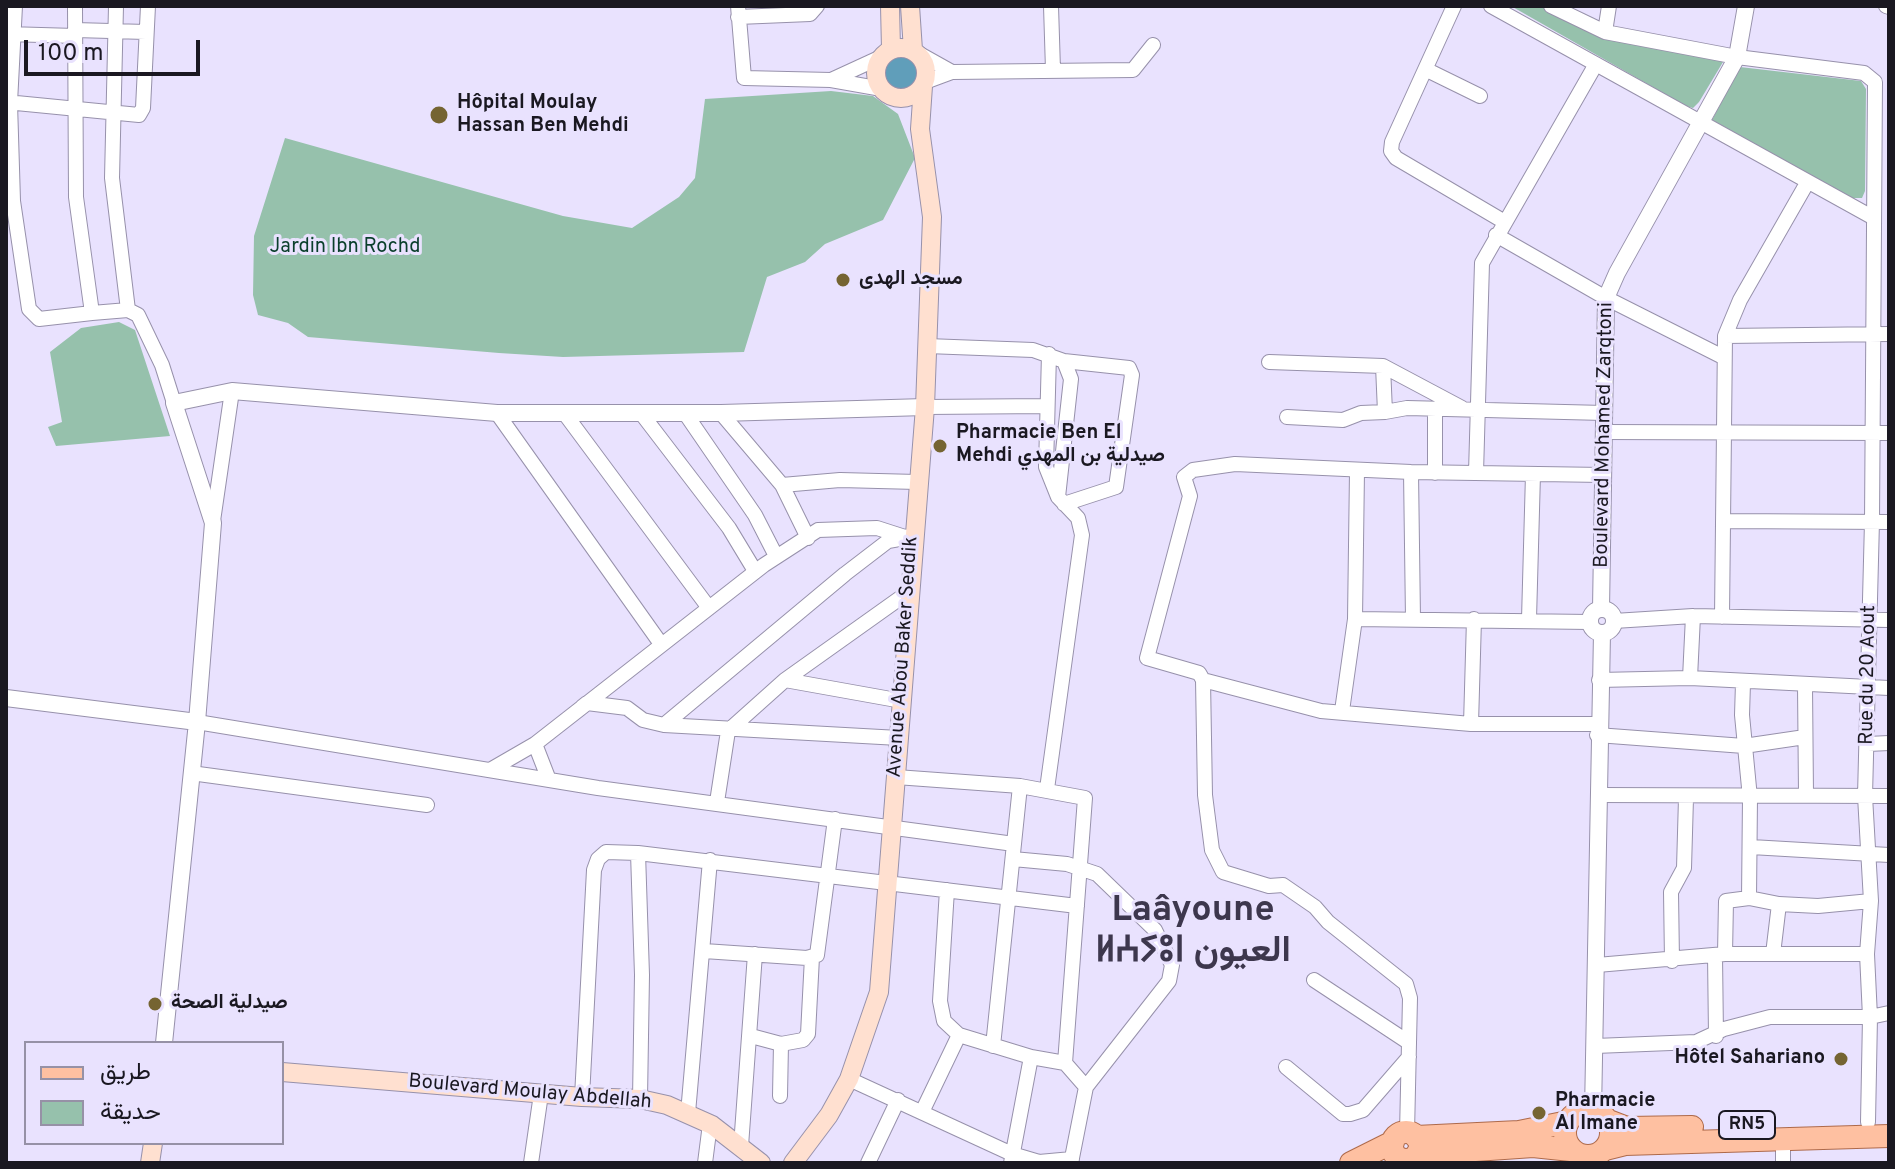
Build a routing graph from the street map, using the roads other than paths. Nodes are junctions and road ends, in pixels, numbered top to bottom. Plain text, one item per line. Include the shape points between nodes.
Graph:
1 (15, 6) edge
2 (75, 6) edge
3 (116, 6) edge
4 (148, 6) edge
5 (817, 6) edge
6 (890, 6) edge
7 (910, 6) edge
8 (1051, 6) edge
9 (1454, 6) edge
10 (1491, 6) edge
11 (1551, 6) edge
12 (1609, 6) edge
13 (1746, 6) edge
14 (738, 11) edge
15 (115, 31) junction
16 (146, 32) junction
17 (1605, 32) junction
18 (75, 33) junction
19 (10, 34) edge
20 (1153, 45) dead end
21 (915, 52) junction
22 (886, 53) junction
23 (1737, 57) junction
24 (1596, 64) junction
25 (1053, 70) junction
26 (1427, 70) junction
27 (952, 72) junction
28 (831, 80) junction
29 (924, 84) junction
30 (886, 93) junction
31 (1480, 96) dead end
32 (8, 102) edge
33 (74, 106) junction
34 (116, 114) junction
35 (1701, 122) junction
36 (920, 129) junction
37 (1882, 149) edge
38 (1807, 183) junction
39 (9, 200) edge
40 (1872, 217) junction
41 (1503, 221) junction
42 (1496, 235) junction
43 (1606, 298) junction
44 (128, 310) junction
45 (92, 313) junction
46 (1872, 334) junction
47 (1889, 334) edge
48 (1725, 336) junction
49 (927, 346) junction
50 (1049, 354) junction
51 (1723, 357) junction
52 (1064, 361) junction
53 (1269, 362) dead end
54 (1383, 366) junction
55 (232, 391) junction
56 (174, 403) junction
57 (1047, 406) junction
58 (925, 407) junction
59 (1435, 409) junction
60 (1472, 409) junction
61 (1385, 412) junction
62 (497, 413) junction
63 (641, 413) junction
64 (685, 413) junction
65 (721, 413) junction
66 (1604, 413) junction
67 (565, 414) junction
68 (1287, 417) dead end
69 (1726, 430) junction
70 (1604, 432) junction
71 (1872, 432) junction
72 (1889, 433) edge
73 (1357, 471) junction
74 (1411, 472) junction
75 (1435, 473) junction
76 (1476, 473) junction
77 (1533, 474) junction
78 (1603, 475) junction
79 (917, 482) junction
80 (782, 485) junction
81 (1061, 501) junction
82 (1725, 521) junction
83 (1872, 521) junction
84 (1889, 522) edge
85 (213, 523) junction
86 (909, 537) junction
87 (808, 538) junction
88 (776, 556) junction
89 (755, 571) junction
90 (910, 591) junction
91 (709, 608) junction
92 (1693, 616) junction
93 (1722, 617) junction
94 (1355, 619) junction
95 (1413, 619) junction
96 (1474, 619) junction
97 (1529, 619) junction
98 (1870, 620) junction
99 (1889, 620) edge
100 (1602, 621) junction
101 (661, 644) junction
102 (1690, 678) junction
103 (785, 680) junction
104 (1203, 680) junction
105 (1599, 680) junction
106 (1743, 683) junction
107 (1805, 686) junction
108 (1869, 688) junction
109 (1889, 688) edge
110 (6, 698) edge
111 (902, 701) junction
112 (1342, 711) junction
113 (573, 712) junction
114 (197, 722) junction
115 (1471, 724) junction
116 (664, 725) junction
117 (1598, 730) junction
118 (728, 731) junction
119 (1805, 737) junction
120 (899, 738) junction
121 (1889, 743) edge
122 (535, 744) junction
123 (1868, 744) junction
124 (1744, 746) junction
125 (490, 770) junction
126 (191, 773) junction
127 (896, 777) junction
128 (549, 780) junction
129 (1020, 786) junction
130 (1047, 789) junction
131 (1806, 794) junction
132 (1599, 795) junction
133 (1865, 796) junction
134 (1889, 796) edge
135 (1686, 798) junction
136 (1750, 798) junction
137 (717, 802) junction
138 (427, 805) dead end
139 (835, 819) junction
140 (892, 827) junction
141 (1751, 847) junction
142 (1014, 851) junction
143 (638, 853) junction
144 (1869, 853) junction
145 (1889, 855) edge
146 (710, 860) junction
147 (1079, 867) junction
148 (828, 876) junction
149 (887, 885) junction
150 (947, 890) junction
151 (1008, 896) junction
152 (1749, 898) junction
153 (1871, 901) junction
154 (1779, 904) junction
155 (1077, 906) junction
156 (704, 951) junction
157 (755, 954) junction
158 (1720, 954) junction
159 (1773, 954) junction
160 (1867, 954) junction
161 (812, 957) junction
162 (1672, 961) junction
163 (1597, 965) junction
164 (1314, 980) dead end
165 (1889, 1013) edge
166 (1870, 1017) junction
167 (959, 1035) junction
168 (751, 1036) junction
169 (1716, 1036) junction
170 (164, 1041) edge
171 (781, 1044) junction
172 (993, 1046) junction
173 (1595, 1046) junction
174 (1408, 1050) junction
175 (1031, 1057) junction
176 (1065, 1063) junction
177 (1286, 1067) dead end
178 (284, 1072) edge
179 (849, 1079) junction
180 (1086, 1087) junction
181 (541, 1094) junction
182 (780, 1096) dead end
183 (582, 1097) junction
184 (640, 1099) junction
185 (898, 1100) junction
186 (923, 1110) junction
187 (688, 1113) junction
188 (1600, 1115) junction
189 (1568, 1122) junction
190 (1879, 1122) edge
191 (710, 1124) junction
192 (1889, 1136) edge
193 (1783, 1139) junction
194 (741, 1146) junction
195 (1403, 1148) edge
196 (1586, 1154) edge
197 (1459, 1157) edge
198 (1012, 1159) edge
199 (1072, 1161) edge
200 (535, 1163) edge
201 (705, 1163) edge
202 (761, 1163) edge
203 (793, 1163) edge
204 (868, 1163) edge
205 (1351, 1163) edge
206 (1783, 1163) edge

1 - 19 street
2 - 18 street
3 - 15 street
4 - 16 street
5 - 14 street via 810,14
6 - 22 main road
7 - 21 main road
8 - 25 street
9 - 26 street
10 - 24 street
11 - 17 street, Rue du 20 Aout
12 - 17 street
13 - 23 street, Boulevard Mohamed Zarqtoni
14 - 28 street via 744,78
15 - 16 street
15 - 18 street
15 - 34 street
16 - 34 street via 141,112
17 - 23 street, Rue du 20 Aout
18 - 19 street
18 - 33 street
19 - 32 street
20 - 25 street via 1133,70
21 - 22 main road
21 - 27 street
21 - 29 main road via 926,66
22 - 28 street
22 - 30 main road via 876,77
23 - 35 street, Boulevard Mohamed Zarqtoni
23 - 37 street, Rue du 20 Aout via 1867,74 1876,88
24 - 35 street
24 - 41 street
25 - 27 street
26 - 31 street
26 - 41 street via 1391,151
27 - 29 street
28 - 30 street
29 - 30 main road via 912,96
29 - 36 main road, Avenue Abou Baker Seddik
30 - 36 main road
32 - 33 street
32 - 39 street
33 - 34 street
33 - 45 street via 77,225
34 - 44 street via 112,178
35 - 38 street
35 - 43 street, Boulevard Mohamed Zarqtoni
36 - 49 main road, Avenue Abou Baker Seddik via 932,217
37 - 40 street, Rue du 20 Aout
38 - 40 street
38 - 48 street
39 - 45 street via 32,316
40 - 46 street, Rue du 20 Aout
41 - 42 street
42 - 43 street
42 - 60 street via 1480,275
43 - 51 street
43 - 66 street, Boulevard Mohamed Zarqtoni
44 - 45 street
44 - 56 street via 145,325
46 - 47 street
46 - 48 street
46 - 71 street, Rue du 20 Aout
48 - 51 street
49 - 50 street
49 - 58 main road, Avenue Abou Baker Seddik
50 - 52 street
50 - 57 street
51 - 69 street
52 - 81 street via 1071,379
52 - 81 street via 1129,368 1132,375 1116,487
53 - 54 street
54 - 60 street
54 - 61 street
55 - 56 street
55 - 62 street
55 - 85 street
56 - 85 street
57 - 58 street
57 - 81 street via 1044,452
58 - 65 street
58 - 79 main road, Avenue Abou Baker Seddik
59 - 60 street
59 - 61 street
59 - 75 street
60 - 66 street
60 - 76 street
61 - 68 street via 1343,420
62 - 67 street
62 - 101 street
63 - 64 street
63 - 67 street
63 - 89 street via 729,528
64 - 65 street
64 - 88 street via 755,515
65 - 80 street
66 - 70 street, Boulevard Mohamed Zarqtoni
67 - 91 street
69 - 70 street
69 - 71 street
69 - 82 street
70 - 78 street, Boulevard Mohamed Zarqtoni
71 - 72 street
71 - 83 street, Rue du 20 Aout
73 - 74 street
73 - 94 street
73 - 104 street via 1225,464 1202,466 1184,477 1190,496 1147,658 1199,673
74 - 75 street
74 - 95 street
75 - 76 street
76 - 77 street
77 - 78 street
77 - 97 street
78 - 100 street, Boulevard Mohamed Zarqtoni
79 - 80 street
79 - 86 main road, Avenue Abou Baker Seddik
80 - 87 street
81 - 130 street via 1078,518 1082,535
82 - 83 street
82 - 93 street
83 - 84 street
83 - 98 street, Rue du 20 Aout
85 - 114 street
86 - 87 street via 877,528 847,528 818,530
86 - 90 main road, Avenue Abou Baker Seddik
86 - 116 street via 888,541
87 - 88 street
88 - 89 street
89 - 91 street
90 - 103 street
90 - 111 main road, Avenue Abou Baker Seddik
91 - 101 street
92 - 93 street
92 - 100 street
92 - 102 street
93 - 98 street
94 - 95 street
94 - 112 street
95 - 96 street
96 - 97 street
96 - 115 street
97 - 100 street
98 - 99 street
98 - 108 street, Rue du 20 Aout
100 - 105 street, Boulevard Mohamed Zarqtoni
101 - 113 street
102 - 105 street
102 - 106 street
103 - 111 street
103 - 118 street
104 - 112 street via 1297,707
104 - 174 street via 1205,795 1212,850 1223,872 1283,885 1403,980 1409,993
105 - 117 street, Boulevard Mohamed Zarqtoni
106 - 107 street
106 - 124 street
107 - 108 street
107 - 119 street
108 - 109 street
108 - 123 street, Rue du 20 Aout
110 - 114 street
111 - 120 main road, Avenue Abou Baker Seddik
112 - 115 street
113 - 116 street via 587,703 627,708 643,720
113 - 122 street
114 - 125 street
114 - 126 street
115 - 117 street
116 - 118 street
117 - 124 street
117 - 132 street, Boulevard Mohamed Zarqtoni
118 - 120 street
118 - 137 street
119 - 124 street
119 - 131 street
120 - 127 main road, Avenue Abou Baker Seddik
121 - 123 street
122 - 125 street
122 - 128 street
123 - 133 street, Rue du 20 Aout
124 - 136 street
125 - 128 street
126 - 138 street
126 - 170 street
127 - 129 street
127 - 140 main road, Avenue Abou Baker Seddik
128 - 137 street
129 - 130 street
129 - 142 street
130 - 147 street via 1085,798
131 - 133 street
131 - 136 street
132 - 135 street
132 - 163 street, Boulevard Mohamed Zarqtoni
133 - 134 street
133 - 144 street, Rue du 20 Aout
135 - 136 street
135 - 162 street via 1684,868 1671,892
136 - 141 street
137 - 139 street
139 - 140 street
139 - 148 street
140 - 142 street
140 - 149 main road, Avenue Abou Baker Seddik
141 - 144 street
141 - 152 street
142 - 147 street
142 - 151 street
143 - 146 street
143 - 183 street via 606,852 594,870
143 - 184 street
144 - 145 street
144 - 153 street, Rue du 20 Aout
146 - 148 street
146 - 156 street
147 - 155 street
147 - 180 street via 1097,874 1140,913 1166,946 1173,969
148 - 149 street
148 - 161 street via 819,951
149 - 150 street
149 - 179 main road, Avenue Abou Baker Seddik via 879,992
150 - 151 street
150 - 167 street via 941,1012
151 - 155 street
151 - 172 street
152 - 154 street
152 - 158 street via 1726,901
153 - 154 street
153 - 160 street, Rue du 20 Aout
154 - 159 street
155 - 176 street
156 - 157 street
156 - 187 street
157 - 161 street
157 - 168 street
158 - 159 street
158 - 162 street
158 - 169 street
159 - 160 street
160 - 166 street, Rue du 20 Aout
161 - 171 street via 808,1034
162 - 163 street
163 - 173 street, Boulevard Mohamed Zarqtoni
164 - 174 street
165 - 166 street
166 - 169 street via 1770,1017
166 - 190 street, Rue du 20 Aout
167 - 172 street
167 - 186 street
168 - 171 street
168 - 194 street
169 - 173 street via 1696,1042
171 - 182 street
172 - 175 street
173 - 188 street, Boulevard Mohamed Zarqtoni
174 - 177 street via 1363,1110 1350,1114 1343,1114
174 - 195 street
175 - 176 street
175 - 198 street
176 - 180 street
178 - 181 main road, Boulevard Moulay Abdellah
179 - 185 street
179 - 203 main road, Avenue Abou Baker Seddik
180 - 199 street
181 - 183 main road, Boulevard Moulay Abdellah
181 - 200 street
183 - 184 main road, Boulevard Moulay Abdellah
184 - 187 main road, Boulevard Moulay Abdellah
185 - 186 street
185 - 204 street
186 - 198 street
187 - 191 main road, Boulevard Moulay Abdellah
188 - 189 main road, RN5 via 1579,1112
188 - 190 main road, RN5 via 1636,1129
188 - 196 main road via 1610,1135
189 - 195 main road, RN5
189 - 196 main road via 1565,1136
191 - 194 main road, Boulevard Moulay Abdellah
191 - 201 street
192 - 193 main road, RN5
193 - 196 main road, RN5 via 1625,1144
193 - 206 street
194 - 202 main road, Boulevard Moulay Abdellah
195 - 197 main road, RN5
195 - 205 main road, RN5
196 - 197 main road, RN5 via 1533,1146
198 - 199 street

